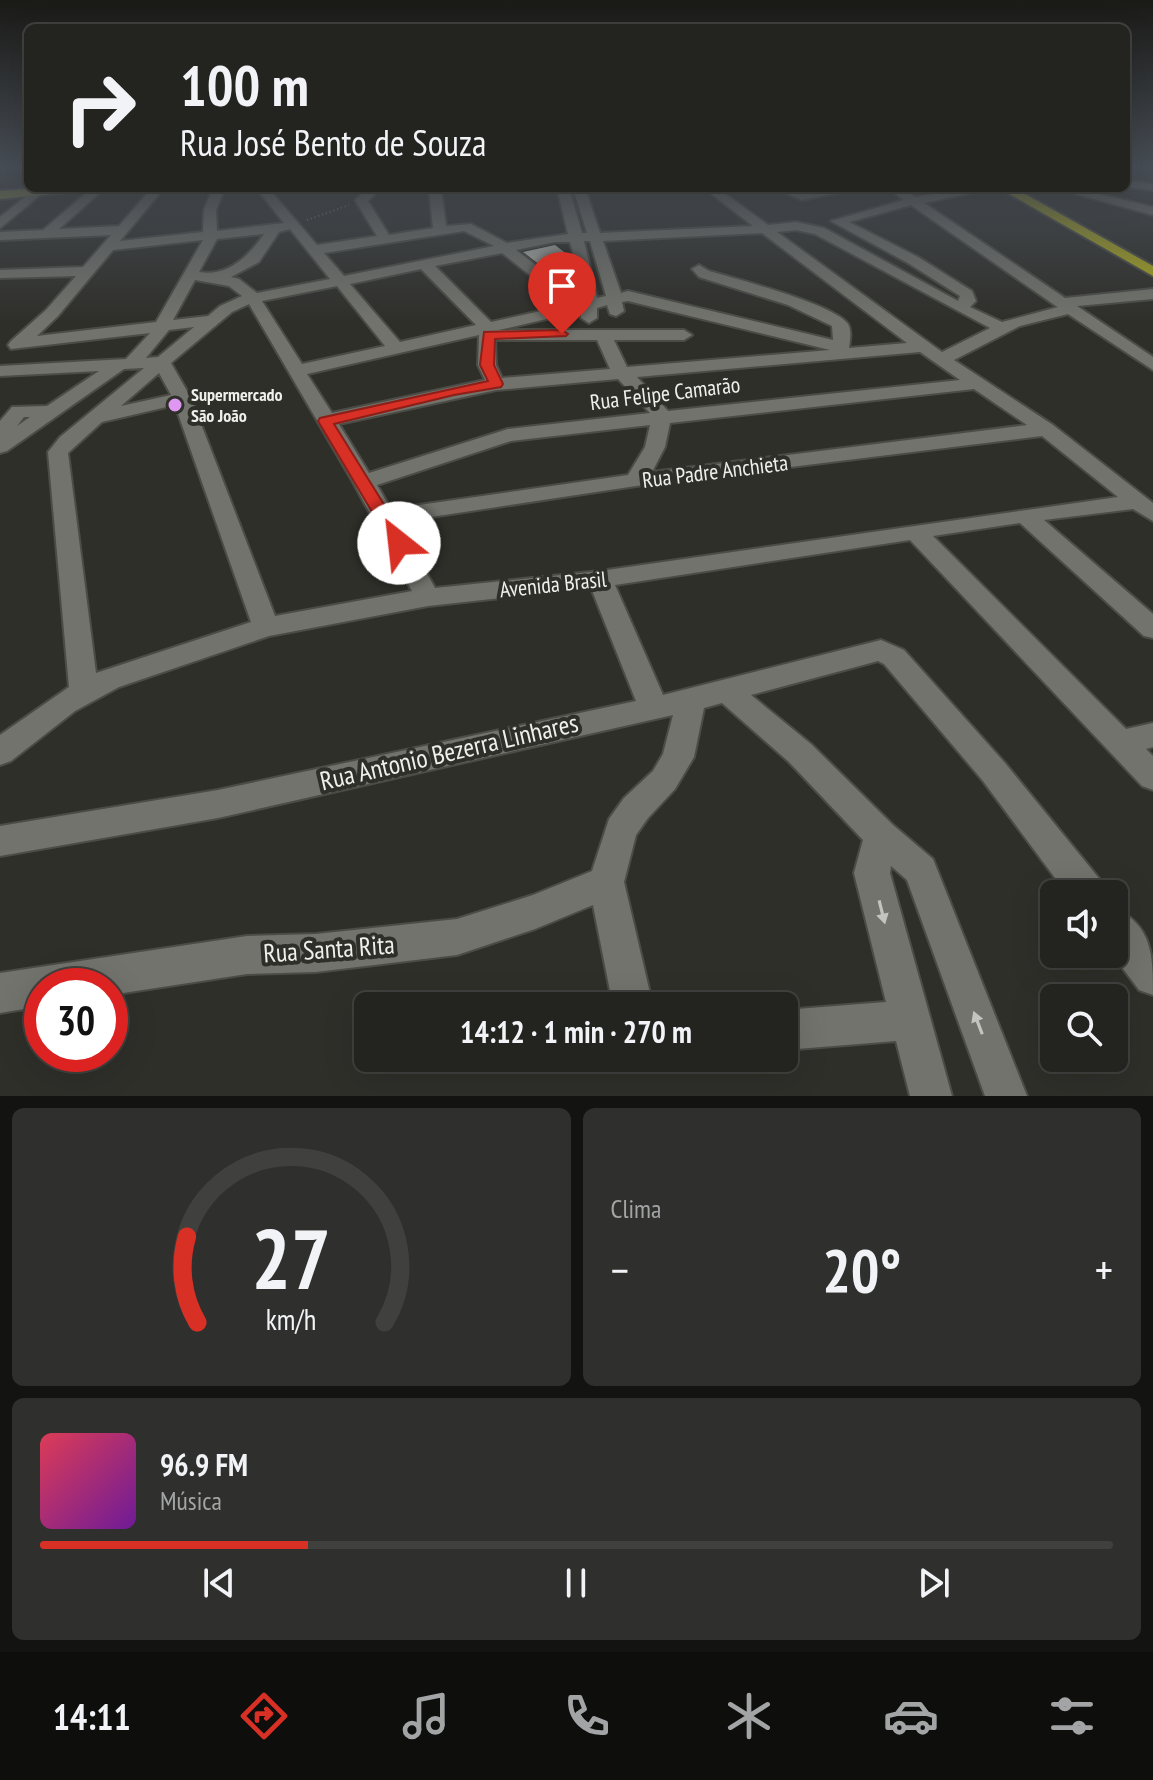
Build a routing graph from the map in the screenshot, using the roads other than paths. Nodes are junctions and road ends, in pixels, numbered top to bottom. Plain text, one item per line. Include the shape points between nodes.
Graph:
1 (63, 219) edge
2 (133, 219) edge
3 (210, 219) edge
4 (288, 219) edge
5 (377, 219) edge
6 (439, 219) edge
7 (571, 219) edge
8 (590, 219) edge
9 (753, 219) edge
10 (844, 219) edge
11 (940, 219) edge
12 (1060, 219) edge
13 (1081, 219) edge
14 (292, 225) junction
15 (1093, 226) junction
16 (1074, 227) junction
17 (274, 229) junction
18 (440, 229) junction
19 (767, 229) junction
20 (124, 230) junction
21 (46, 234) junction
22 (211, 234) junction
23 (0, 236) edge
24 (596, 236) junction
25 (575, 237) junction
26 (385, 238) junction
27 (836, 241) junction
28 (877, 243) junction
29 (1124, 244) junction
30 (1105, 245) junction
31 (109, 246) junction
32 (503, 249) junction
33 (314, 250) junction
34 (1153, 260) edge
35 (424, 264) junction
36 (88, 271) junction
37 (1153, 272) edge
38 (0, 274) edge
39 (192, 275) junction
40 (218, 278) junction
41 (339, 280) junction
42 (750, 287) junction
43 (1153, 294) edge
44 (252, 297) junction
45 (615, 297) junction
46 (584, 304) junction
47 (1067, 306) junction
48 (959, 308) junction
49 (264, 317) junction
50 (213, 320) junction
51 (164, 325) junction
52 (1002, 328) junction
53 (488, 331) junction
54 (602, 333) junction
55 (454, 335) junction
56 (684, 335) dead end
57 (19, 343) junction
58 (923, 347) junction
59 (396, 348) junction
60 (841, 348) junction
61 (861, 353) junction
62 (0, 359) edge
63 (942, 359) junction
64 (162, 362) junction
65 (127, 363) junction
66 (487, 365) junction
67 (1153, 365) edge
68 (0, 371) edge
69 (296, 371) junction
70 (620, 372) junction
71 (978, 383) junction
72 (496, 384) junction
73 (182, 398) junction
74 (50, 412) junction
75 (96, 417) junction
76 (662, 417) junction
77 (325, 421) junction
78 (1046, 429) junction
79 (5, 439) edge
80 (63, 447) junction
81 (636, 480) junction
82 (364, 482) junction
83 (1144, 508) edge
84 (1025, 515) junction
85 (385, 517) junction
86 (916, 532) junction
87 (600, 579) junction
88 (428, 597) junction
89 (266, 627) junction
90 (1153, 629) edge
91 (84, 691) junction
92 (727, 691) junction
93 (691, 700) junction
94 (653, 706) junction
95 (1153, 735) edge
96 (1120, 743) junction
97 (0, 752) edge
98 (1153, 777) edge
99 (881, 836) junction
100 (0, 841) edge
101 (1078, 880) edge
102 (606, 882) junction
103 (1128, 944) edge
104 (128, 973) edge
105 (1153, 976) edge
106 (24, 989) edge
107 (630, 992) edge
108 (0, 993) edge
109 (909, 1020) junction
110 (798, 1029) edge
111 (931, 1096) edge
112 (1006, 1096) edge

1 - 21 street
2 - 20 street
3 - 22 street
4 - 14 street
5 - 26 street
6 - 18 street
7 - 25 street
8 - 24 street
9 - 19 street
10 - 28 street via 837,221
11 - 47 street
12 - 16 highway
13 - 15 highway
14 - 17 street
14 - 33 street
15 - 16 highway
15 - 29 highway
16 - 30 highway
17 - 22 street
17 - 40 street via 254,259
18 - 26 street
18 - 32 street via 460,226 493,239
19 - 24 street
19 - 27 street via 806,227
19 - 58 street
20 - 21 street
20 - 31 street
21 - 23 street
22 - 31 street
22 - 39 street
24 - 25 street
24 - 45 street
25 - 32 street
25 - 46 street
26 - 33 street
27 - 28 street
27 - 48 street
28 - 48 street via 967,294 968,301
29 - 30 highway
29 - 34 highway
30 - 37 highway
31 - 36 street
32 - 35 street
32 - 46 street
33 - 41 street
35 - 41 street
35 - 53 street
36 - 38 street
36 - 57 street
39 - 40 street
39 - 51 street
40 - 44 street via 243,287
41 - 44 street
41 - 59 street
42 - 42 street via 704,274 699,269 738,267 758,279
42 - 60 street via 838,323
43 - 47 street
44 - 49 street
44 - 50 street
45 - 46 street
45 - 54 street
45 - 60 street via 651,300
46 - 53 street
46 - 54 street
47 - 52 street
47 - 67 street
48 - 52 street
49 - 50 street
49 - 69 street
50 - 51 street
50 - 64 street
51 - 57 street
51 - 65 street via 148,348
52 - 63 street
53 - 54 street
53 - 55 street
53 - 66 street
54 - 56 street
54 - 70 street via 607,355
55 - 59 street
55 - 66 street
57 - 62 street
58 - 61 street
58 - 63 street
59 - 69 street
60 - 61 street
61 - 70 street
63 - 71 street
64 - 65 street
64 - 73 street
64 - 75 street
65 - 68 street
65 - 74 street
66 - 72 street
69 - 77 street
70 - 72 street
70 - 76 street
71 - 76 street, Rua Felipe Camarão
71 - 78 street
72 - 77 street
73 - 75 street
73 - 89 street
74 - 79 street
74 - 79 street via 19,411
75 - 80 street
76 - 81 street via 655,447
76 - 82 street, Rua Felipe Camarão via 508,435
77 - 82 street
78 - 81 street, Rua Padre Anchieta
78 - 83 street
79 - 80 street
80 - 91 street
81 - 85 street, Rua Padre Anchieta
82 - 85 street
83 - 84 street, Avenida Brasil
84 - 86 street, Avenida Brasil
84 - 90 street
85 - 88 street
86 - 87 street, Avenida Brasil
86 - 96 street
87 - 88 street, Avenida Brasil
87 - 94 street
88 - 89 street, Avenida Brasil
89 - 91 street, Avenida Brasil
91 - 97 street, Avenida Brasil
92 - 93 street, Rua Antonio Bezerra Linhares
92 - 99 street via 800,753
92 - 101 street, Rua Antonio Bezerra Linhares via 881,650 894,657 994,772
93 - 94 street, Rua Antonio Bezerra Linhares
93 - 102 street via 678,757 621,830
94 - 100 street, Rua Antonio Bezerra Linhares via 218,804
95 - 96 street
96 - 98 street
99 -> 109 street via 872,873
112 -> 99 street via 921,870
102 - 104 street, Rua Santa Rita via 457,937 247,955
102 - 107 street
103 - 105 street
106 - 108 street, Rua Santa Rita
109 - 110 street
109 - 111 street

